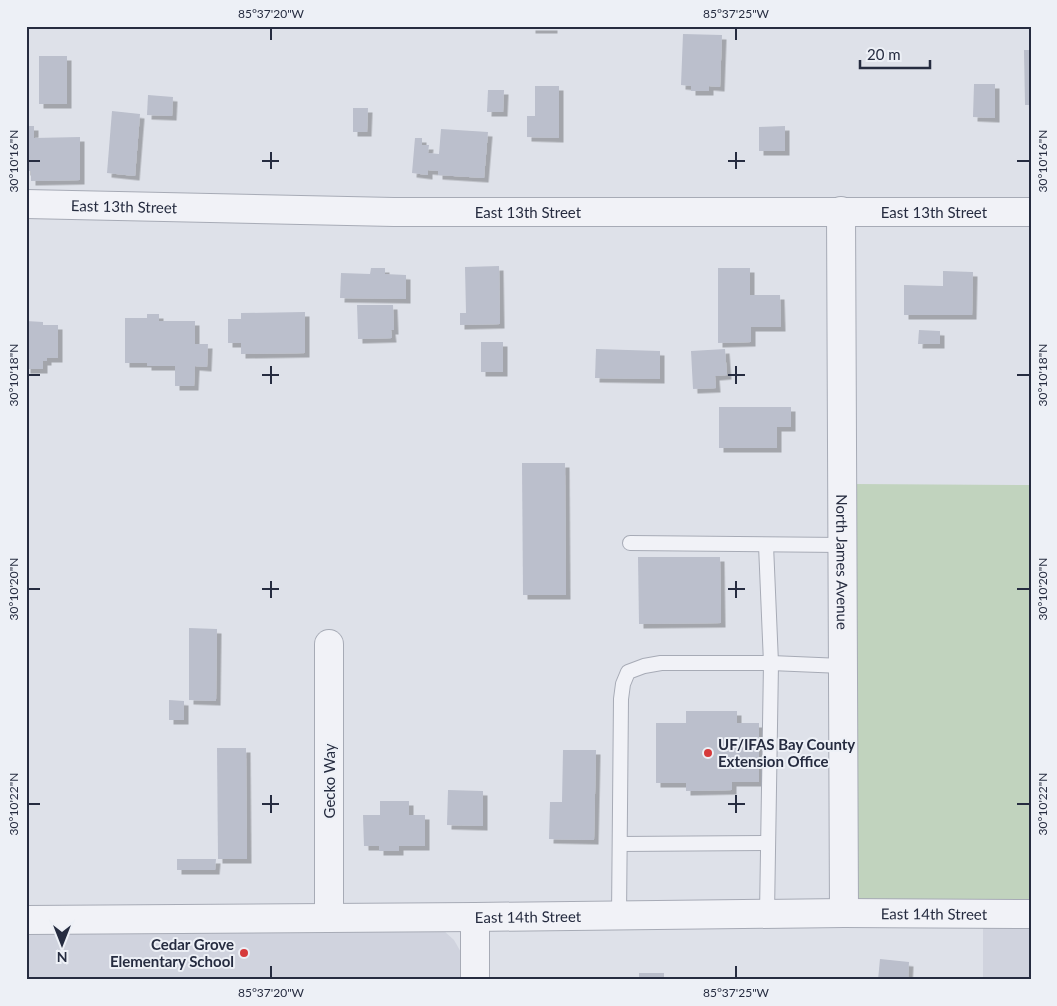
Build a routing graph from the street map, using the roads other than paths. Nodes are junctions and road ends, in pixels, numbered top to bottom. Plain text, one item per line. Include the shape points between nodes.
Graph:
1 (26, 204) edge
2 (841, 211) junction
3 (1031, 212) edge
4 (630, 544) dead end
5 (766, 545) junction
6 (842, 545) junction
7 (329, 644) dead end
8 (771, 663) junction
9 (842, 666) junction
10 (768, 843) junction
11 (620, 844) junction
12 (844, 913) junction
13 (767, 914) junction
14 (1031, 914) edge
15 (619, 916) junction
16 (475, 917) junction
17 (329, 918) junction
18 (26, 920) edge
19 (475, 980) edge

1 - 2 street, East 13th Street via 394,212
2 - 3 street, East 13th Street
2 - 6 street, North James Avenue
4 - 5 lane
5 - 6 lane
5 - 8 lane
6 - 9 street, North James Avenue
7 - 17 street, Gecko Way
8 - 9 lane
8 - 10 lane
8 - 11 lane via 661,663 628,672 620,699
9 - 12 street, North James Avenue
10 - 11 lane
10 - 13 lane
11 - 15 lane
12 - 13 street, East 14th Street
12 - 14 street, East 14th Street
13 - 15 street, East 14th Street
15 - 16 street, East 14th Street
16 - 17 street, East 14th Street
16 - 19 street
17 - 18 street, East 14th Street

